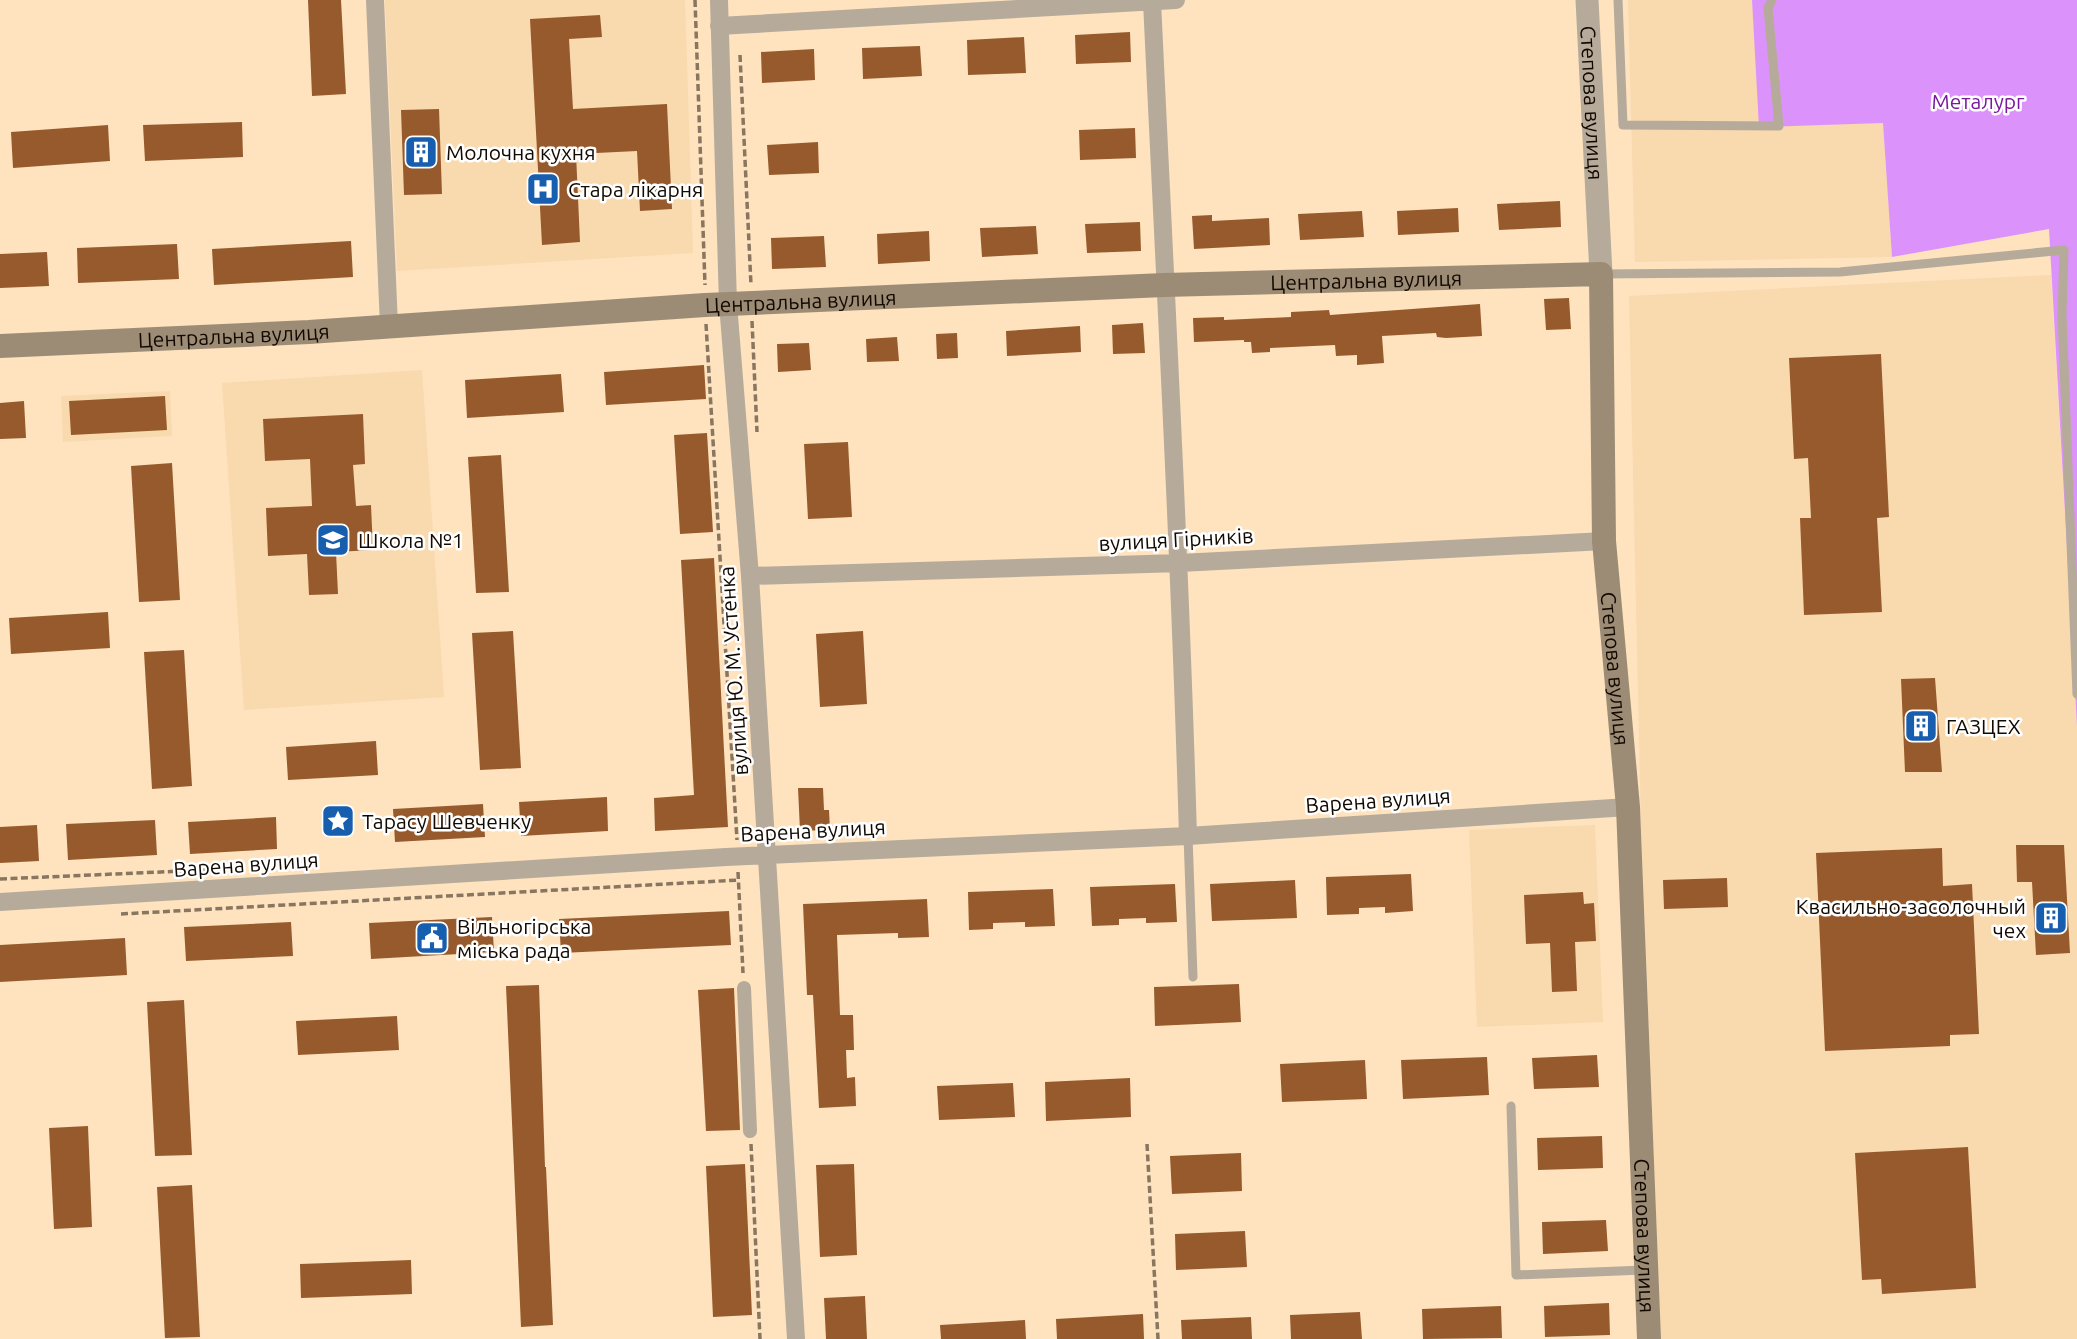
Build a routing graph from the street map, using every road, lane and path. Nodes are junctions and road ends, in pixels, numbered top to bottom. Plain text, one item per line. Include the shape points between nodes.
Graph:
1 (375, 0) edge
2 (695, 0) edge
3 (719, 0) edge
4 (1176, 0) edge
5 (1587, 0) edge
6 (1618, 0) edge
7 (1772, 0) edge
8 (1152, 1) edge
9 (719, 26) junction
10 (1601, 274) junction
11 (1164, 285) junction
12 (717, 305) junction
13 (389, 326) junction
14 (0, 346) edge
15 (2073, 510) edge
16 (1604, 541) junction
17 (1180, 563) junction
18 (750, 576) junction
19 (2077, 694) edge
20 (1628, 807) junction
21 (1188, 836) junction
22 (768, 855) junction
23 (738, 856) junction
24 (236, 869) dead end
25 (0, 879) edge
26 (739, 880) junction
27 (0, 902) edge
28 (111, 914) dead end
29 (1193, 977) dead end
30 (744, 988) joint
31 (1511, 1106) dead end
32 (750, 1131) joint
33 (1147, 1144) dead end
34 (1646, 1270) junction
35 (760, 1339) edge
36 (796, 1339) edge
37 (1158, 1339) edge
38 (1649, 1339) edge

1 - 13 street
2 - 12 path
3 - 9 street, вулиця Ю. М. Устенка
4 - 8 street
5 - 10 street, Степова вулиця
6 - 7 lane via 1623,125 1779,126 1768,8
8 - 9 street
8 - 11 street
9 - 12 street, вулиця Ю. М. Устенка
10 - 11 main road, Центральна вулиця
10 - 15 lane via 1840,272 2064,250 2062,315
10 - 16 main road, Степова вулиця
11 - 12 main road, Центральна вулиця
11 - 17 street
12 - 13 main road, Центральна вулиця
12 - 18 street, вулиця Ю. М. Устенка
12 - 23 path
13 - 14 main road, Центральна вулиця
15 - 19 lane
16 - 17 street, вулиця Гірників
16 - 20 main road, Степова вулиця
17 - 18 street, вулиця Гірників
17 - 21 street
18 - 22 street, вулиця Ю. М. Устенка
20 - 21 street, Варена вулиця
20 - 34 main road, Степова вулиця
21 - 22 street, Варена вулиця
21 - 29 lane
22 - 23 street, Варена вулиця
22 - 36 street, вулиця Ю. М. Устенка
23 - 26 path
23 - 27 street, Варена вулиця
24 - 25 path
26 - 28 path
26 - 30 path
30 - 32 street
31 - 34 lane via 1516,1275
32 - 35 path
33 - 37 path
34 - 38 main road, Степова вулиця

